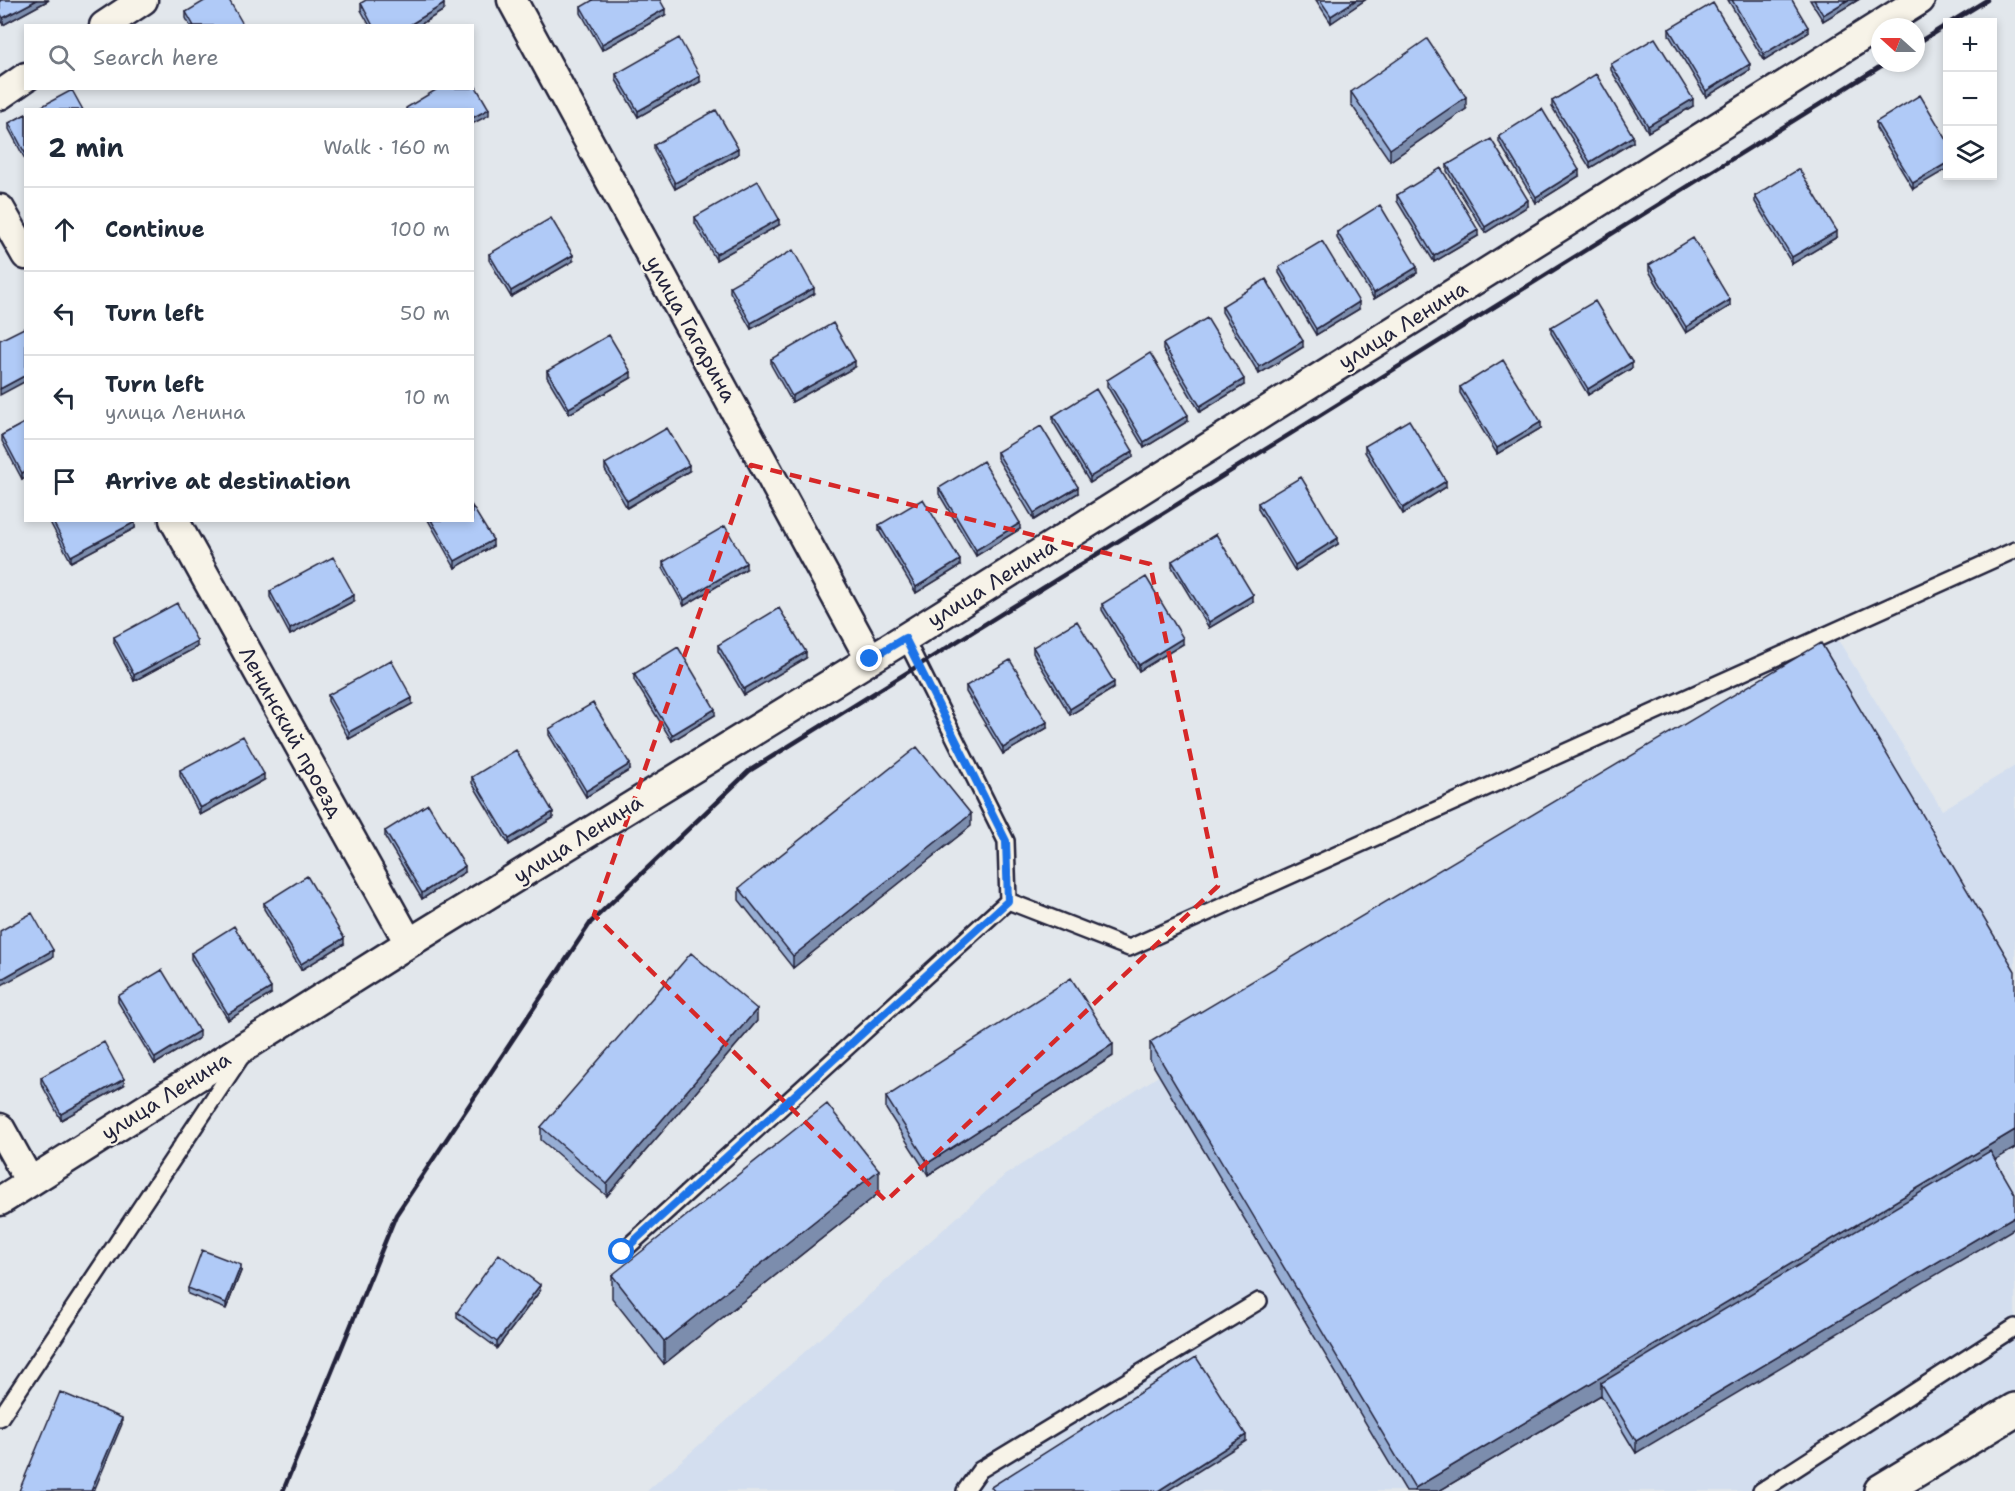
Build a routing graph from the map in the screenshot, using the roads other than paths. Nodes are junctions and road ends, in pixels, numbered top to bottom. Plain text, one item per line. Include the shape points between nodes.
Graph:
1 (143, 0) edge
2 (512, 0) edge
3 (1920, 0) edge
4 (107, 24) edge
5 (24, 78) edge
6 (0, 93) edge
7 (0, 209) edge
8 (24, 251) edge
9 (175, 522) edge
10 (2015, 550) edge
11 (905, 638) junction
12 (870, 659) junction
13 (1008, 901) junction
14 (409, 943) junction
15 (252, 1042) junction
16 (0, 1128) edge
17 (30, 1182) junction
18 (0, 1201) edge
19 (622, 1252) dead end
20 (1259, 1301) dead end
21 (2015, 1327) edge
22 (2015, 1410) edge
23 (0, 1418) edge
24 (965, 1491) edge
25 (1761, 1491) edge
26 (1881, 1491) edge

1 - 4 street
2 - 12 street, улица Гагарина
3 - 11 street, улица Ленина
5 - 6 street
7 - 8 street
9 - 14 street, Ленинский проезд
10 - 13 lane via 1129,948
11 - 12 street, улица Ленина
11 - 13 lane via 1006,841
12 - 14 street, улица Ленина
13 - 19 lane
14 - 15 street, улица Ленина
15 - 17 street, улица Ленина
15 - 23 lane
16 - 17 street
17 - 18 street, улица Ленина
20 - 24 lane via 980,1470
21 - 25 lane
22 - 26 street

